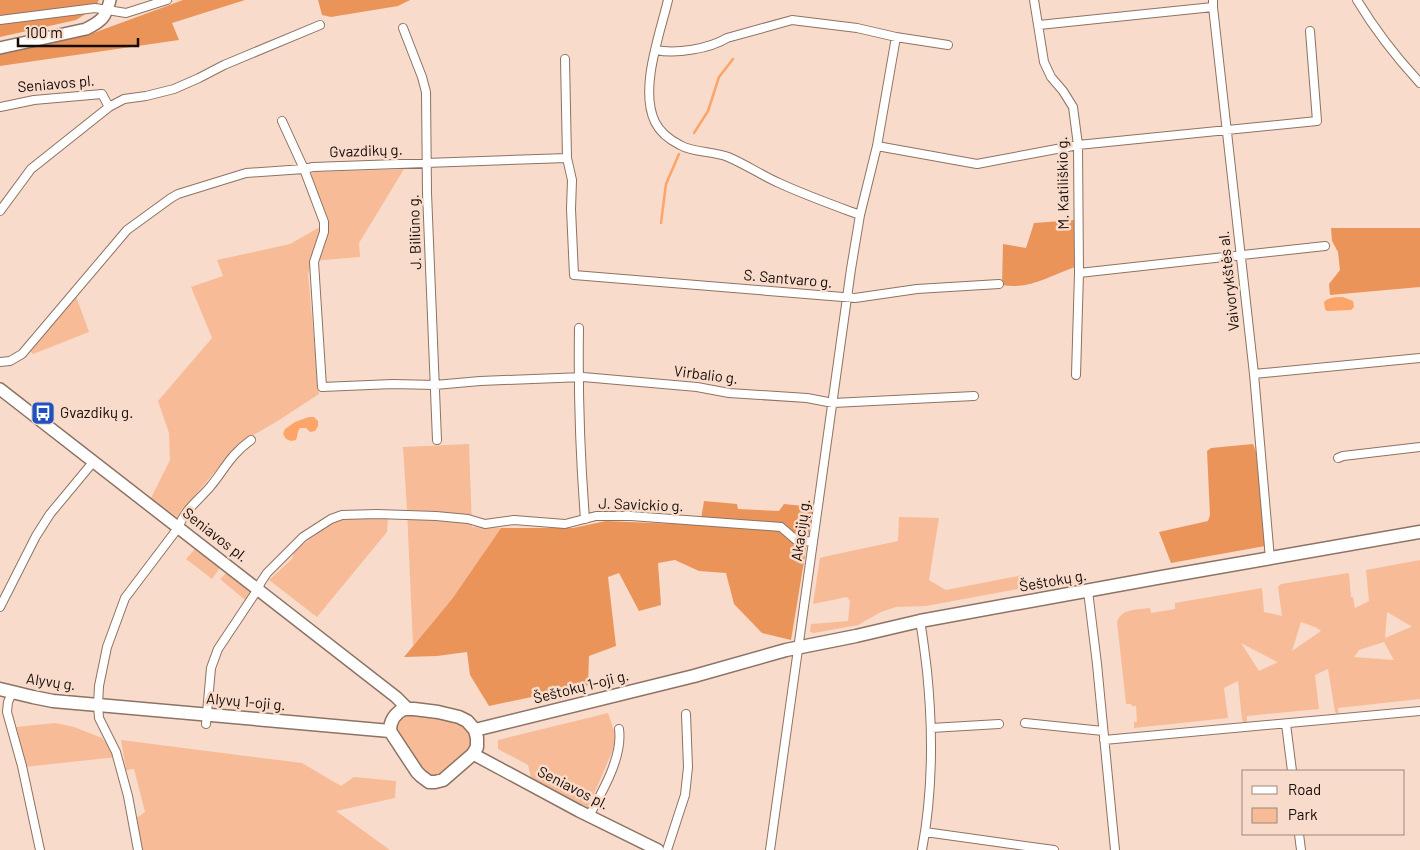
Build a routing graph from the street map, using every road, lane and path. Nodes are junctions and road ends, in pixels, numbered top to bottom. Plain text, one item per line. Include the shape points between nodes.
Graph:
1 (166, 0) edge
2 (668, 0) edge
3 (1034, 0) edge
4 (1358, 0) edge
5 (1213, 3) edge
6 (109, 6) edge
7 (0, 20) edge
8 (320, 25) dead end
9 (1038, 25) junction
10 (403, 28) dead end
11 (1310, 31) dead end
12 (896, 37) junction
13 (948, 45) dead end
14 (0, 48) edge
15 (656, 50) junction
16 (565, 59) dead end
17 (1420, 83) edge
18 (0, 107) edge
19 (109, 107) junction
20 (282, 121) dead end
21 (1226, 130) junction
22 (1078, 145) junction
23 (877, 146) junction
24 (567, 158) junction
25 (426, 163) junction
26 (304, 170) junction
27 (0, 211) edge
28 (860, 215) junction
29 (1325, 246) dead end
30 (1240, 255) junction
31 (1078, 273) junction
32 (999, 284) dead end
33 (847, 298) junction
34 (579, 328) dead end
35 (1420, 358) edge
36 (0, 362) edge
37 (1254, 374) junction
38 (1076, 376) dead end
39 (578, 377) junction
40 (434, 386) junction
41 (2, 394) edge
42 (974, 396) dead end
43 (833, 403) junction
44 (251, 440) dead end
45 (436, 440) dead end
46 (1420, 446) edge
47 (1338, 458) dead end
48 (94, 461) junction
49 (585, 519) junction
50 (178, 528) junction
51 (1420, 532) edge
52 (813, 542) junction
53 (1270, 559) junction
54 (258, 589) junction
55 (1088, 591) junction
56 (0, 607) edge
57 (920, 621) junction
58 (798, 648) junction
59 (694, 676) joint
60 (6, 691) edge
61 (98, 705) junction
62 (408, 709) junction
63 (1420, 711) edge
64 (686, 714) dead end
65 (206, 719) junction
66 (1025, 723) dead end
67 (998, 724) dead end
68 (1286, 724) junction
69 (931, 728) junction
70 (619, 729) dead end
71 (475, 730) junction
72 (390, 731) junction
73 (1104, 736) junction
74 (473, 754) junction
75 (1292, 770) edge
76 (590, 816) junction
77 (925, 832) junction
78 (1299, 835) edge
79 (40, 850) edge
80 (138, 850) edge
81 (658, 850) edge
82 (667, 850) edge
83 (770, 850) edge
84 (922, 850) edge
85 (1054, 850) edge
86 (1115, 850) edge
87 (1301, 850) edge

1 - 6 street via 126,13
2 - 15 street
3 - 9 street, M. Katiliškio g.
4 - 17 street via 1394,55
5 - 9 street
5 - 21 street, Vaivorykštės al.
6 - 7 street
6 - 14 main road via 99,22 86,29
8 - 19 street via 174,89 124,99
9 - 22 street, M. Katiliškio g. via 1044,62 1073,107
10 - 25 street, J. Biliūno g. via 426,92
11 - 21 street via 1318,120
12 - 13 street
12 - 15 street via 792,20 702,48
12 - 23 street, Akacijų g.
15 - 28 street via 648,90 650,109 666,136 682,146 727,156 778,183
16 - 24 street
18 - 19 street, Seniavos pl. via 34,100 102,94
19 - 27 street via 31,169
20 - 26 street
21 - 22 street
21 - 30 street, Vaivorykštės al.
22 - 23 street via 977,164
22 - 31 street, M. Katiliškio g.
23 - 28 street, Akacijų g.
24 - 25 street, Gvazdikų g.
24 - 33 street, S. Santvaro g. via 572,180 570,209 574,275
25 - 26 street, Gvazdikų g.
25 - 40 street, J. Biliūno g.
26 - 36 street, Gvazdikų g. via 246,172 171,198 127,230 22,354
26 - 40 street, Virbalio g. via 324,222 314,262 322,387
28 - 33 street, Akacijų g.
29 - 30 street
30 - 31 street
30 - 37 street, Vaivorykštės al.
31 - 38 street, M. Katiliškio g.
32 - 33 street, S. Santvaro g. via 917,289
33 - 43 street, Akacijų g.
34 - 39 street
35 - 37 street
37 - 53 street, Vaivorykštės al.
39 - 40 street, Virbalio g.
39 - 43 street, Virbalio g.
39 - 49 street
40 - 45 street, J. Biliūno g.
41 - 48 main road, Seniavos pl.
42 - 43 street, Virbalio g.
43 - 52 street, Akacijų g.
44 - 50 street via 239,449 188,509
46 - 47 street
48 - 50 main road, Seniavos pl.
48 - 56 street via 36,536
49 - 52 street, J. Savickio g. via 631,516 781,527 796,540
49 - 54 street, J. Savickio g. via 565,524 514,520 485,524 436,516 342,515 303,537 266,573
50 - 54 main road, Seniavos pl.
50 - 61 street via 125,598 107,647
51 - 53 main road, Šeštokų g.
52 - 58 street, Akacijų g.
53 - 55 main road, Šeštokų g.
54 - 62 main road, Seniavos pl.
54 - 65 street, J. Savickio g. via 218,649 211,668
55 - 57 main road, Šeštokų g.
55 - 73 street
57 - 58 main road, Šeštokų g.
57 - 69 street
58 - 59 main road, Šeštokų g.
58 - 83 street, Akacijų g.
59 - 71 main road, Šeštokų 1-oji g.
60 - 61 main road, Alyvų g.
60 - 79 street via 7,712
61 - 65 main road, Alyvų 1-oji g.
61 - 80 street via 99,718 116,752
62 - 71 main road via 459,717
62 - 72 main road via 396,715
63 - 68 street
64 - 82 street via 688,767 685,796
65 - 72 main road, Alyvų 1-oji g.
66 - 73 street
67 - 69 street
68 - 73 street
68 - 75 street
69 - 77 street
70 - 76 street via 620,746 616,758
71 - 74 main road via 477,738
72 - 74 main road via 417,772 429,782 443,780
73 - 86 street
74 - 76 main road, Seniavos pl.
76 - 81 main road, Seniavos pl.
77 - 84 street
77 - 85 street
78 - 87 street

